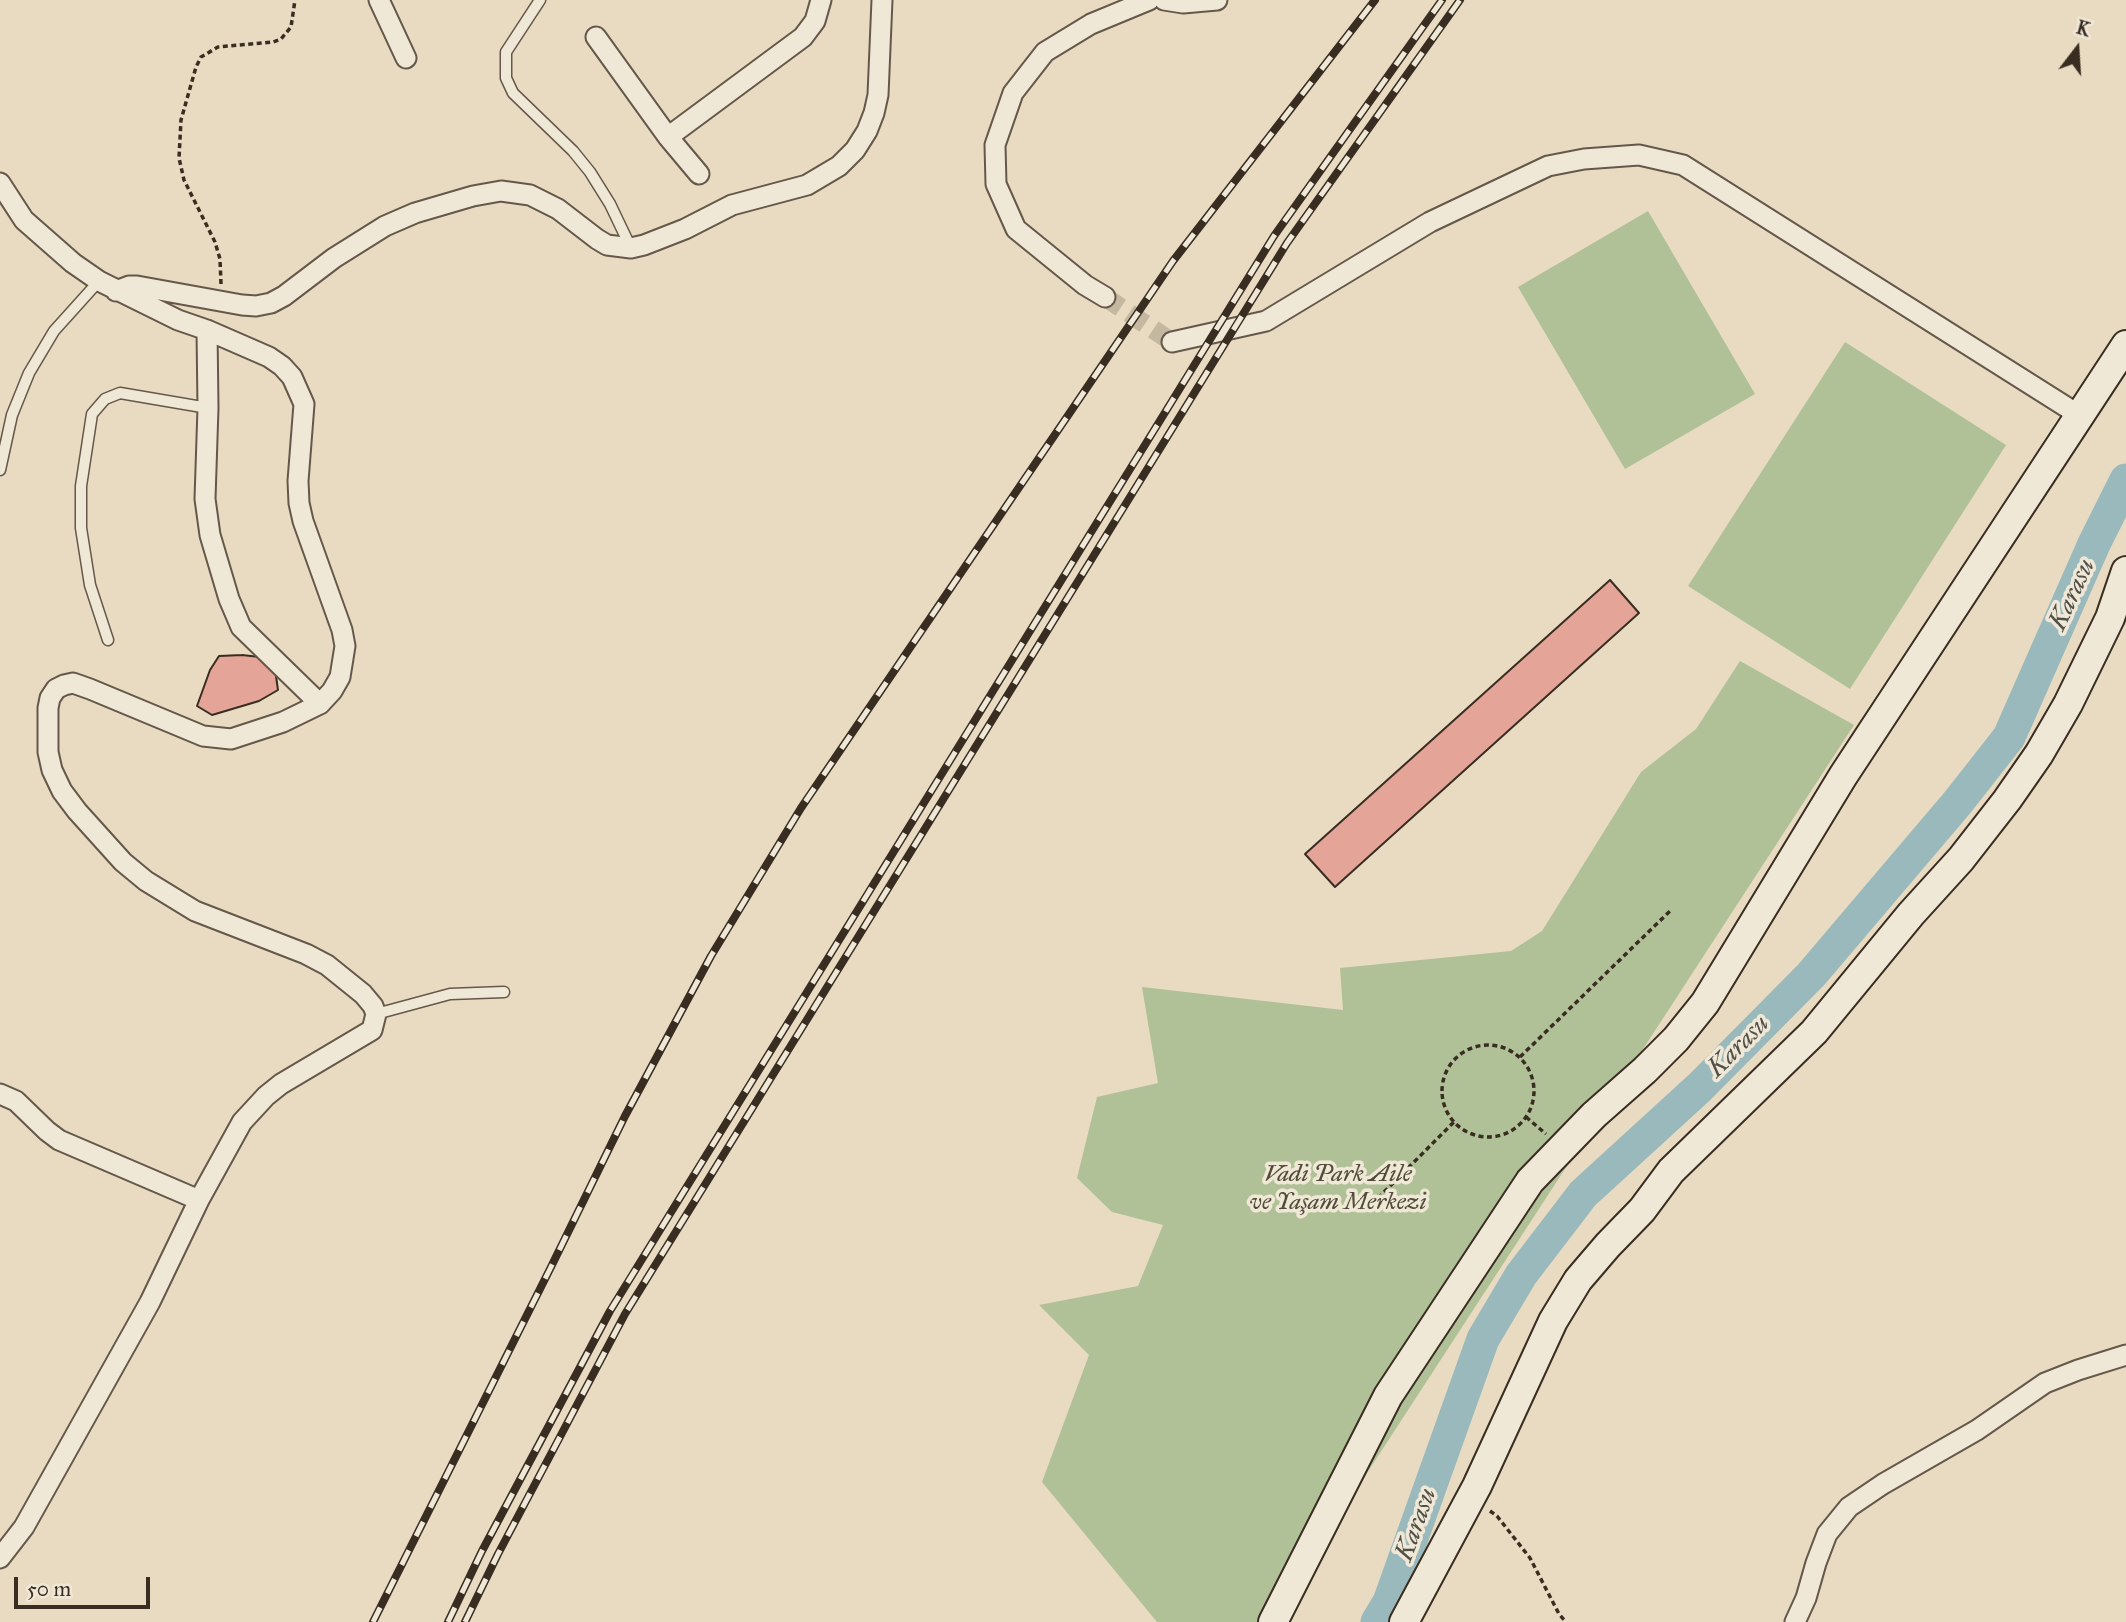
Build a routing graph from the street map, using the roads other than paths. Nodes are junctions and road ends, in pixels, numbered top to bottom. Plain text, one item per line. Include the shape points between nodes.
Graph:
1 (379, 0) edge
2 (540, 0) edge
3 (821, 0) edge
4 (881, 0) edge
5 (1149, 0) edge
6 (1164, 0) edge
7 (1217, 0) edge
8 (596, 37) dead end
9 (406, 58) dead end
10 (668, 137) junction
11 (699, 174) dead end
12 (0, 183) edge
13 (631, 248) junction
14 (108, 286) junction
15 (1105, 297) tunnel mouth
16 (207, 330) junction
17 (1172, 342) dead end
18 (2126, 345) edge
19 (208, 408) junction
20 (2079, 415) junction
21 (0, 470) edge
22 (2126, 571) edge
23 (108, 640) dead end
24 (320, 704) junction
25 (505, 992) dead end
26 (376, 1014) junction
27 (0, 1094) edge
28 (199, 1200) junction
29 (2126, 1355) edge
30 (0, 1558) edge
31 (1273, 1622) edge
32 (1404, 1622) edge
33 (1795, 1622) edge

1 - 9 street
2 - 13 lane via 506,52 506,78 513,93 590,172
3 - 10 street via 815,21 803,37
4 - 13 street via 874,113 855,150 839,166 807,185 732,205 685,229
5 - 15 street via 1091,24 1045,52 1013,93 995,145 996,184 1016,229
6 - 7 street
8 - 10 street
10 - 11 street
12 - 14 street via 24,220 73,263
13 - 14 street via 597,239 543,200 501,191 446,202 385,226 271,303 249,305 137,286
14 - 16 street
14 - 21 lane via 54,331 29,373 12,415
16 - 19 street
16 - 24 street via 282,366 304,404 299,503 345,646 340,677
17 - 20 street via 1266,321 1430,222 1548,166 1639,155 1683,165
18 - 20 street
19 - 23 lane via 120,393 105,399 92,414 81,486 81,528 90,585
19 - 24 street via 205,499 210,535 229,599 241,627
20 - 31 street via 1843,776 1706,1003 1646,1070 1530,1181 1388,1396
22 - 32 street via 2110,618 2068,704 1999,810 1814,1032 1671,1171 1578,1280 1553,1321 1470,1499
24 - 26 street via 244,736 217,739 82,686 64,685 50,698 48,752 62,791 138,875 195,911 327,965 363,994
25 - 26 lane via 450,993
26 - 28 street via 376,1023 365,1035 281,1084 252,1109
27 - 28 street via 16,1101 59,1140
28 - 30 street via 150,1302 24,1527
29 - 33 street via 2045,1383 1977,1430 1856,1501 1827,1534

